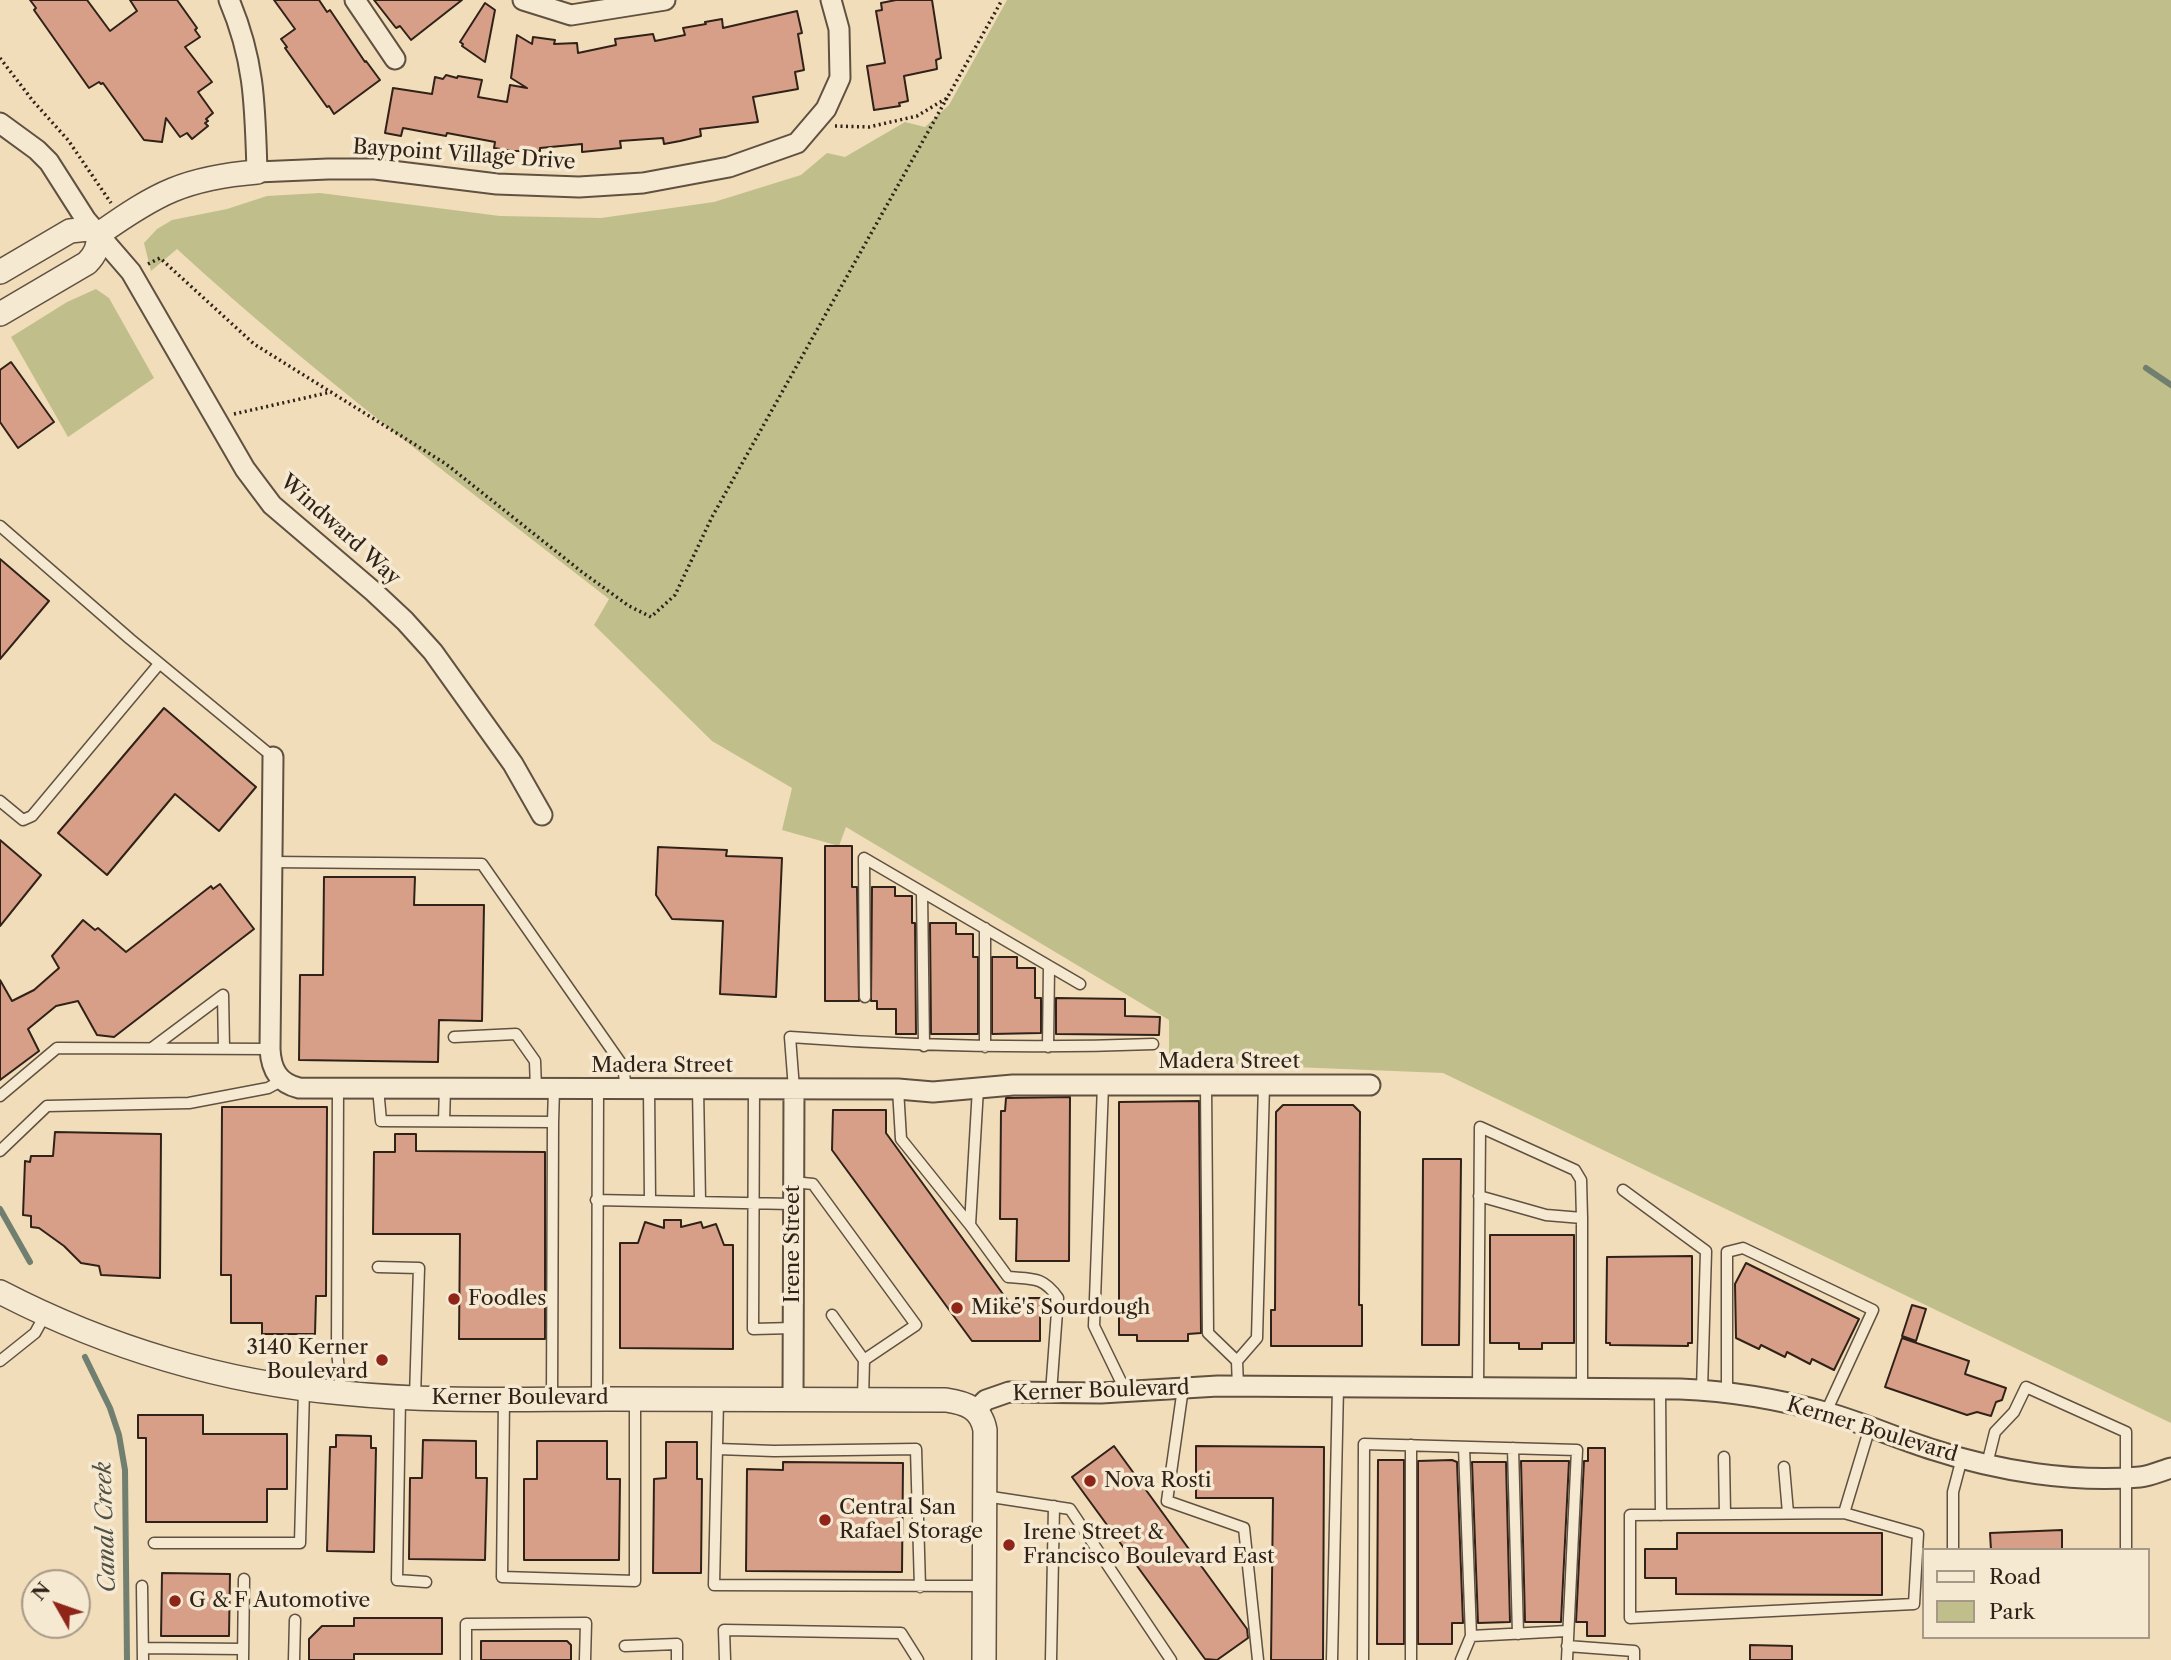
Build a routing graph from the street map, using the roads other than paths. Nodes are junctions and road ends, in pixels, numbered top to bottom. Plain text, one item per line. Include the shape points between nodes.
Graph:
1 (229, 0) edge
2 (355, 0) edge
3 (523, 0) edge
4 (665, 0) edge
5 (831, 0) edge
6 (395, 59) dead end
7 (0, 122) edge
8 (257, 172) junction
9 (99, 234) junction
10 (0, 272) edge
11 (0, 314) edge
12 (0, 526) edge
13 (159, 664) junction
14 (273, 757) joint
15 (0, 801) edge
16 (542, 815) dead end
17 (272, 862) junction
18 (922, 892) junction
19 (985, 928) junction
20 (1049, 966) junction
21 (1080, 984) dead end
22 (865, 997) dead end
23 (454, 1037) dead end
24 (1153, 1044) dead end
25 (924, 1046) junction
26 (985, 1047) junction
27 (1048, 1047) junction
28 (152, 1048) junction
29 (224, 1048) junction
30 (270, 1049) junction
31 (281, 1080) junction
32 (1103, 1085) junction
33 (1206, 1085) junction
34 (1264, 1085) junction
35 (1370, 1085) dead end
36 (338, 1088) junction
37 (378, 1088) junction
38 (445, 1088) junction
39 (698, 1088) junction
40 (754, 1088) junction
41 (794, 1088) junction
42 (978, 1088) junction
43 (545, 1089) junction
44 (598, 1089) junction
45 (626, 1089) junction
46 (649, 1089) junction
47 (898, 1089) junction
48 (0, 1096) edge
49 (444, 1121) junction
50 (553, 1122) junction
51 (0, 1151) edge
52 (793, 1182) junction
53 (1623, 1190) dead end
54 (1479, 1196) junction
55 (596, 1200) junction
56 (650, 1200) junction
57 (700, 1201) junction
58 (753, 1203) junction
59 (792, 1204) junction
60 (1582, 1218) junction
61 (970, 1225) junction
62 (378, 1267) dead end
63 (0, 1292) edge
64 (45, 1314) junction
65 (832, 1314) dead end
66 (793, 1328) junction
67 (864, 1360) junction
68 (0, 1361) edge
69 (1237, 1361) junction
70 (1238, 1387) junction
71 (1338, 1387) junction
72 (1478, 1387) junction
73 (1183, 1388) junction
74 (1582, 1388) junction
75 (1660, 1388) junction
76 (304, 1389) junction
77 (1702, 1390) junction
78 (1127, 1392) junction
79 (1727, 1392) junction
80 (341, 1393) junction
81 (1051, 1393) junction
82 (408, 1398) junction
83 (504, 1399) junction
84 (552, 1399) junction
85 (597, 1399) junction
86 (635, 1399) junction
87 (718, 1399) junction
88 (793, 1400) junction
89 (863, 1400) junction
90 (976, 1410) junction
91 (1826, 1412) junction
92 (1870, 1427) junction
93 (1411, 1445) junction
94 (1464, 1447) junction
95 (1513, 1448) junction
96 (718, 1449) junction
97 (1724, 1457) dead end
98 (1962, 1458) junction
99 (1987, 1464) junction
100 (1784, 1467) dead end
101 (2171, 1468) edge
102 (2126, 1477) junction
103 (985, 1496) junction
104 (1055, 1506) junction
105 (1788, 1513) junction
106 (1844, 1513) junction
107 (1725, 1514) junction
108 (1661, 1515) junction
109 (154, 1543) dead end
110 (1954, 1548) edge
111 (2126, 1548) edge
112 (244, 1579) dead end
113 (426, 1582) dead end
114 (142, 1586) dead end
115 (984, 1586) junction
116 (920, 1587) junction
117 (295, 1620) dead end
118 (1567, 1631) junction
119 (1518, 1633) junction
120 (1471, 1636) junction
121 (625, 1646) dead end
122 (1567, 1646) junction
123 (143, 1648) junction
124 (243, 1655) edge
125 (143, 1660) edge
126 (294, 1660) edge
127 (466, 1660) edge
128 (585, 1660) edge
129 (677, 1660) edge
130 (724, 1660) edge
131 (918, 1660) edge
132 (984, 1660) edge
133 (1051, 1660) edge
134 (1171, 1660) edge
135 (1258, 1660) edge
136 (1332, 1660) edge
137 (1363, 1660) edge
138 (1411, 1660) edge
139 (1461, 1660) edge
140 (1567, 1660) edge
141 (1634, 1660) edge

1 - 8 street via 254,85
2 - 6 street
3 - 4 street via 571,15
5 - 8 street, Baypoint Village Drive via 839,29 840,78 826,109 797,143 729,167 664,180 579,187 519,186 356,169
7 - 9 street, Windward Way via 49,162
8 - 9 street via 189,183 152,199
9 - 10 street via 88,229 70,231
9 - 11 street via 98,248 87,263
9 - 16 street, Windward Way via 131,272 245,469 272,505 382,599 433,652 513,764
12 - 13 lane
13 - 14 lane
13 - 15 lane via 33,816 23,820
14 - 17 street
17 - 30 street
17 - 45 lane via 482,864 623,1066
18 - 19 lane
18 - 22 lane via 864,858
18 - 25 lane
19 - 20 lane
19 - 26 lane
20 - 21 lane
20 - 27 lane
23 - 43 lane via 516,1034 535,1061
24 - 27 lane
25 - 26 lane
25 - 41 lane via 790,1037
26 - 27 lane
28 - 29 lane
28 - 29 lane via 223,995
28 - 48 lane via 57,1048
29 - 30 lane
30 - 31 street via 272,1066
31 - 36 street, Madera Street via 299,1088
31 - 51 lane via 268,1088 189,1103 47,1106
32 - 33 street, Madera Street
32 - 42 street, Madera Street
32 - 78 lane via 1094,1326
33 - 34 street, Madera Street
33 - 69 lane via 1208,1333
34 - 35 street, Madera Street
34 - 69 lane via 1257,1338
36 - 37 street, Madera Street
36 - 80 lane via 337,1350
37 - 38 street, Madera Street
37 - 49 lane via 381,1121
38 - 43 street, Madera Street
38 - 49 lane
39 - 40 street, Madera Street
39 - 46 street, Madera Street
39 - 57 lane
40 - 41 street, Madera Street
40 - 58 lane
41 - 47 street, Madera Street
41 - 52 street, Irene Street
42 - 47 street, Madera Street
42 - 61 lane
43 - 44 street, Madera Street
43 - 50 lane
44 - 45 street, Madera Street
44 - 55 lane
45 - 46 street, Madera Street
46 - 56 lane
47 - 61 lane via 901,1139
49 - 50 lane
50 - 84 lane
52 - 59 street, Irene Street
52 - 67 lane via 813,1184 916,1325
53 - 77 lane via 1706,1251
54 - 60 lane via 1546,1215
54 - 60 lane via 1480,1127 1575,1170 1581,1180
54 - 72 lane
55 - 56 lane
55 - 85 lane
56 - 57 lane
57 - 58 lane
58 - 59 lane
58 - 66 lane via 753,1329
59 - 66 street, Irene Street
60 - 74 lane
61 - 81 lane via 1008,1277 1038,1279 1058,1298
62 - 82 lane via 419,1268
63 - 64 street, Kerner Boulevard
64 - 68 lane via 35,1334
64 - 76 street, Kerner Boulevard via 169,1360
65 - 67 lane
66 - 88 street, Irene Street
67 - 89 lane
69 - 70 lane
70 - 71 street, Kerner Boulevard
70 - 73 street, Kerner Boulevard
71 - 72 street, Kerner Boulevard
71 - 136 lane
72 - 74 street, Kerner Boulevard
73 - 78 street, Kerner Boulevard
73 - 135 lane via 1167,1501 1244,1528
74 - 75 street, Kerner Boulevard
75 - 77 street, Kerner Boulevard
75 - 108 lane
76 - 80 street, Kerner Boulevard
76 - 109 lane via 300,1543
77 - 79 street, Kerner Boulevard
78 - 81 street, Kerner Boulevard
79 - 91 street, Kerner Boulevard
79 - 91 lane via 1727,1252 1743,1248 1873,1310
80 - 82 street, Kerner Boulevard
81 - 90 street, Kerner Boulevard via 1009,1392 986,1400
82 - 83 street, Kerner Boulevard
82 - 113 lane via 397,1580
83 - 84 street, Kerner Boulevard
83 - 86 lane via 502,1577 635,1581
84 - 85 street, Kerner Boulevard
85 - 86 street, Kerner Boulevard
86 - 87 street, Kerner Boulevard
87 - 88 street, Kerner Boulevard
87 - 96 lane
88 - 89 street, Kerner Boulevard
89 - 90 street, Kerner Boulevard via 946,1400
90 - 103 street via 985,1430
91 - 92 street, Kerner Boulevard
92 - 98 street, Kerner Boulevard
92 - 106 lane
93 - 94 lane
93 - 137 lane via 1364,1444
93 - 138 lane
94 - 95 lane
94 - 120 lane
95 - 118 lane via 1577,1450
95 - 119 lane
96 - 116 lane via 916,1449
96 - 116 lane via 714,1585
97 - 107 lane
98 - 99 street, Kerner Boulevard
98 - 110 lane via 1953,1492
99 - 102 street, Kerner Boulevard via 2062,1475
99 - 102 lane via 1994,1432 2014,1412 2026,1387 2126,1432
100 - 105 lane
101 - 102 street, Kerner Boulevard
102 - 111 lane
103 - 104 lane
103 - 115 street
104 - 133 lane
104 - 134 lane via 1070,1509
105 - 106 lane
105 - 107 lane
106 - 108 lane via 1918,1534 1914,1604 1630,1618 1630,1515
107 - 108 lane
112 - 124 lane
114 - 123 lane
115 - 116 lane
115 - 132 street
117 - 126 lane
118 - 119 lane
118 - 122 lane
119 - 120 lane
120 - 139 lane
121 - 129 lane via 677,1644
122 - 140 lane
122 - 141 lane via 1634,1651
123 - 124 lane
123 - 125 lane
127 - 128 lane via 466,1624 586,1623
130 - 131 lane via 724,1630 901,1633

